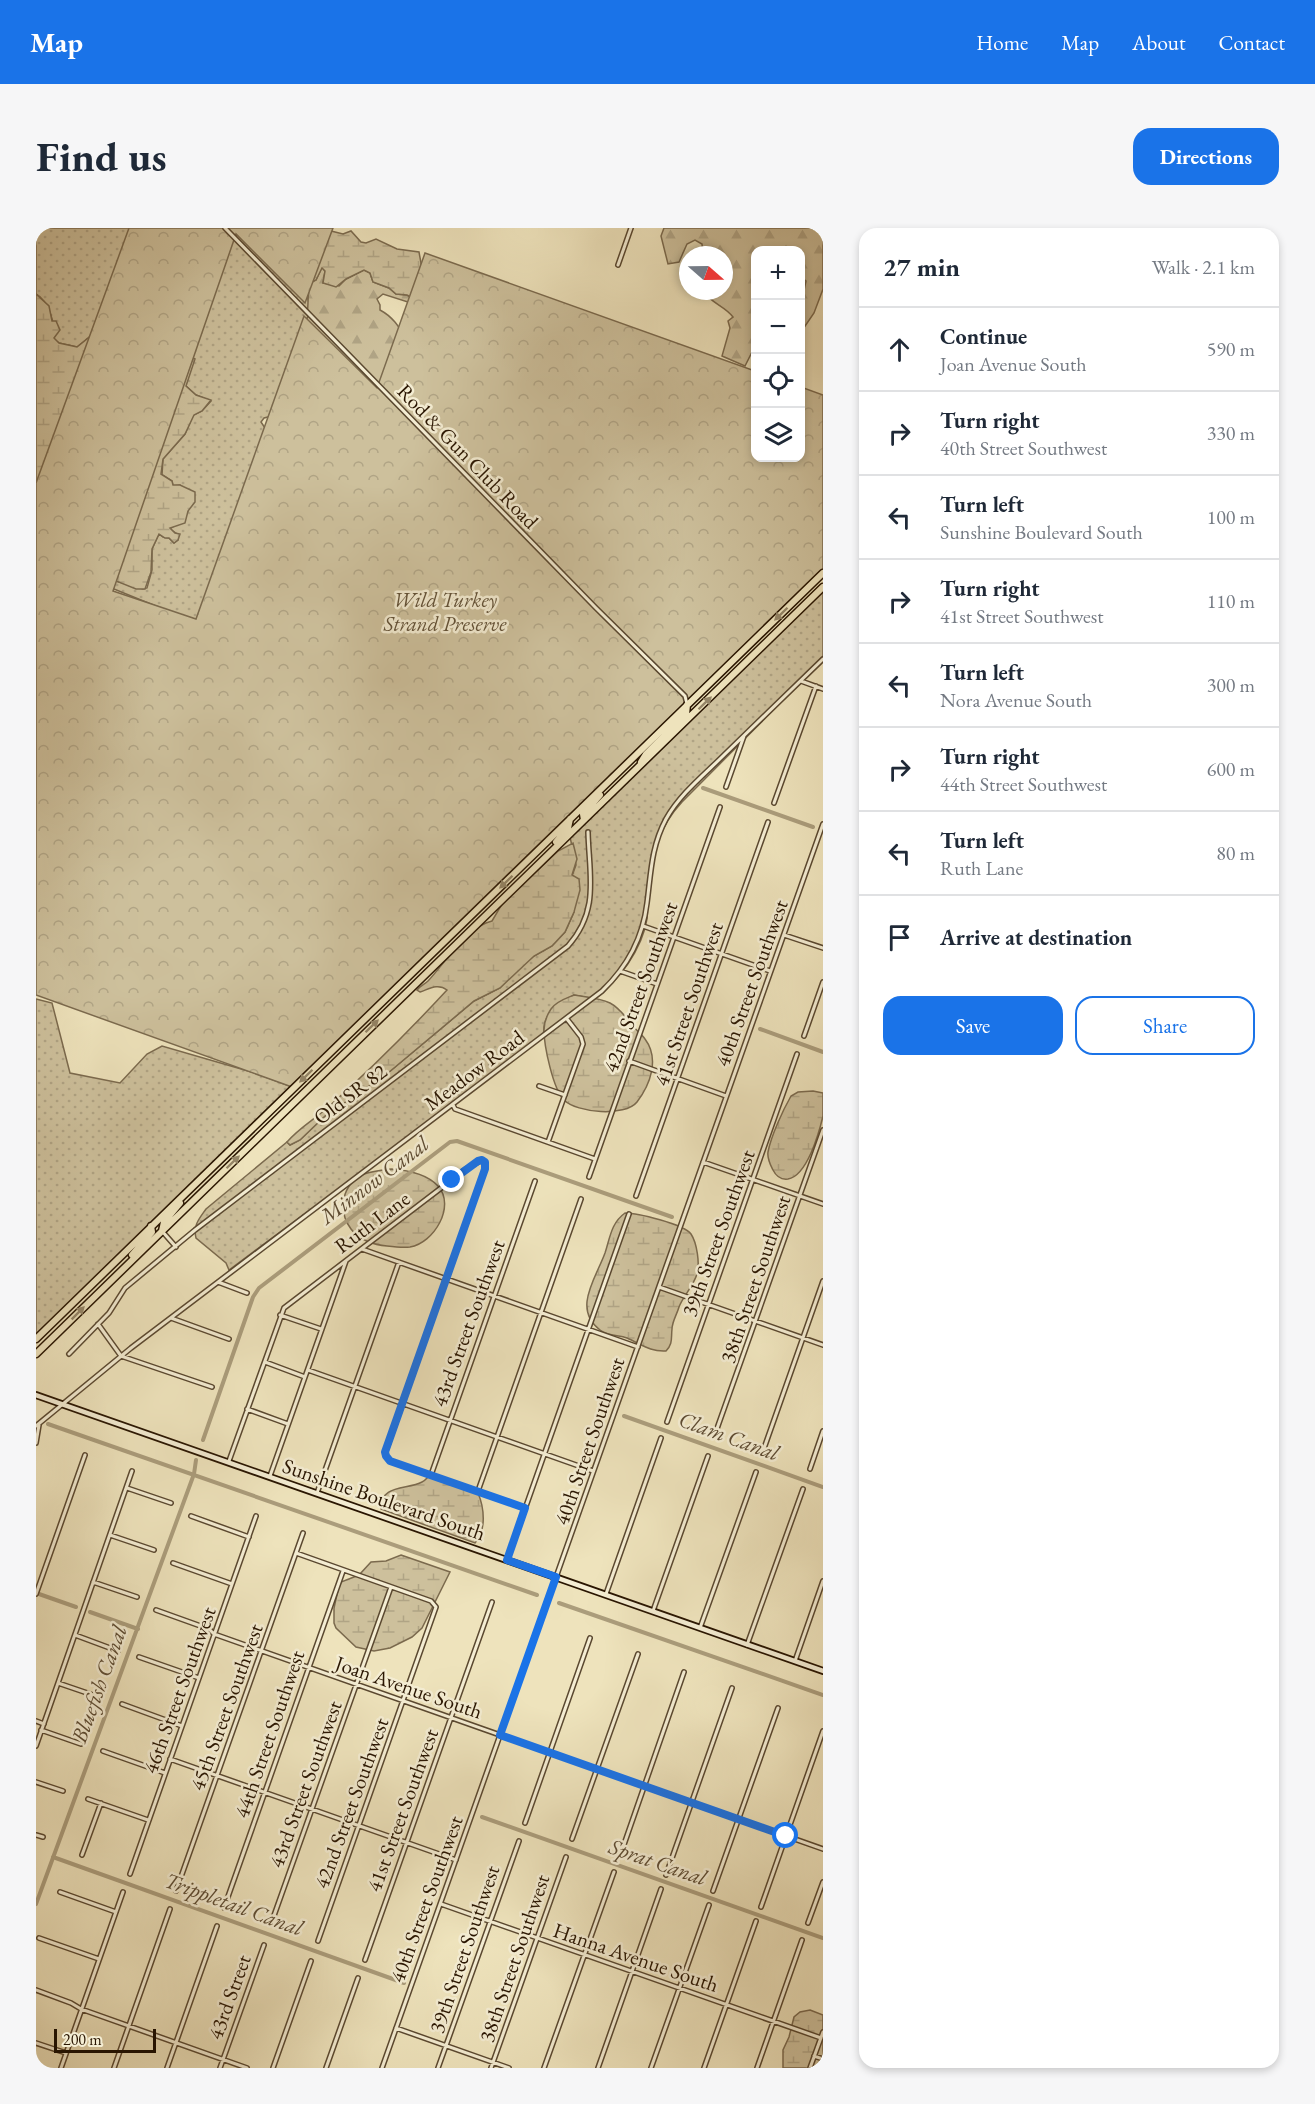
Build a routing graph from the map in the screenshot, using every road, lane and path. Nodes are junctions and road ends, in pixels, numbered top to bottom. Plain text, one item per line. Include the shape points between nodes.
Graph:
1 (225, 228) edge
2 (631, 228) edge
3 (618, 265) dead end
4 (823, 573) edge
5 (823, 587) edge
6 (823, 659) edge
7 (801, 681) junction
8 (816, 686) junction
9 (823, 689) edge
10 (687, 705) junction
11 (745, 735) junction
12 (623, 768) junction
13 (638, 768) junction
14 (726, 787) dead end
15 (774, 803) dead end
16 (720, 807) dead end
17 (570, 819) junction
18 (584, 820) junction
19 (768, 822) dead end
20 (823, 824) edge
21 (588, 832) dead end
22 (527, 876) junction
23 (643, 926) junction
24 (784, 934) junction
25 (674, 937) junction
26 (823, 948) edge
27 (721, 954) junction
28 (620, 971) junction
29 (770, 971) junction
30 (823, 982) edge
31 (657, 984) junction
32 (567, 1019) junction
33 (804, 1036) dead end
34 (797, 1054) dead end
35 (629, 1061) junction
36 (677, 1078) junction
37 (539, 1086) dead end
38 (565, 1095) junction
39 (726, 1096) junction
40 (453, 1105) junction
41 (823, 1131) edge
42 (548, 1142) junction
43 (595, 1159) junction
44 (703, 1162) junction
45 (217, 1164) junction
46 (589, 1177) dead end
47 (753, 1179) junction
48 (535, 1180) dead end
49 (636, 1196) dead end
50 (800, 1196) junction
51 (581, 1199) dead end
52 (823, 1204) edge
53 (629, 1214) dead end
54 (151, 1227) junction
55 (162, 1231) junction
56 (176, 1247) junction
57 (362, 1249) junction
58 (347, 1260) junction
59 (399, 1262) junction
60 (447, 1279) junction
61 (823, 1281) edge
62 (218, 1282) junction
63 (107, 1284) junction
64 (659, 1287) junction
65 (247, 1293) dead end
66 (494, 1296) junction
67 (708, 1304) junction
68 (541, 1312) junction
69 (280, 1315) junction
70 (171, 1318) junction
71 (756, 1321) junction
72 (98, 1324) junction
73 (588, 1329) junction
74 (322, 1330) junction
75 (803, 1338) junction
76 (36, 1339) edge
77 (229, 1340) dead end
78 (823, 1345) edge
79 (638, 1347) junction
80 (36, 1354) edge
81 (69, 1354) dead end
82 (121, 1356) junction
83 (264, 1362) junction
84 (308, 1370) junction
85 (305, 1377) junction
86 (212, 1387) dead end
87 (355, 1387) junction
88 (36, 1395) edge
89 (62, 1404) junction
90 (402, 1404) junction
91 (247, 1410) junction
92 (450, 1420) junction
93 (667, 1422) dead end
94 (38, 1424) edge
95 (289, 1424) junction
96 (823, 1431) edge
97 (497, 1437) junction
98 (714, 1437) dead end
99 (661, 1438) dead end
100 (36, 1443) edge
101 (544, 1454) junction
102 (762, 1454) dead end
103 (85, 1455) dead end
104 (708, 1456) dead end
105 (228, 1461) junction
106 (810, 1469) dead end
107 (132, 1471) dead end
108 (594, 1471) junction
109 (756, 1472) dead end
110 (430, 1475) junction
111 (270, 1476) junction
112 (127, 1488) junction
113 (803, 1489) dead end
114 (318, 1492) junction
115 (478, 1492) junction
116 (171, 1503) dead end
117 (525, 1508) junction
118 (191, 1516) dead end
119 (256, 1516) dead end
120 (303, 1533) dead end
121 (110, 1535) junction
122 (249, 1537) junction
123 (154, 1550) dead end
124 (296, 1553) junction
125 (507, 1560) junction
126 (174, 1563) dead end
127 (344, 1570) junction
128 (556, 1577) junction
129 (823, 1581) edge
130 (93, 1582) junction
131 (232, 1584) junction
132 (391, 1587) junction
133 (36, 1594) edge
134 (606, 1594) junction
135 (137, 1597) dead end
136 (492, 1602) dead end
137 (156, 1610) dead end
138 (653, 1611) junction
139 (700, 1628) junction
140 (214, 1634) junction
141 (75, 1635) junction
142 (590, 1638) dead end
143 (747, 1645) junction
144 (118, 1651) dead end
145 (262, 1651) junction
146 (638, 1654) dead end
147 (139, 1657) dead end
148 (795, 1661) junction
149 (309, 1668) junction
150 (823, 1671) edge
151 (684, 1672) dead end
152 (199, 1678) junction
153 (58, 1683) junction
154 (356, 1684) junction
155 (732, 1688) dead end
156 (99, 1697) dead end
157 (404, 1701) junction
158 (122, 1704) dead end
159 (778, 1708) dead end
160 (451, 1718) junction
161 (36, 1721) edge
162 (44, 1724) junction
163 (182, 1726) junction
164 (41, 1730) junction
165 (823, 1731) edge
166 (500, 1735) junction
167 (81, 1744) dead end
168 (36, 1746) edge
169 (103, 1751) dead end
170 (550, 1753) junction
171 (170, 1759) junction
172 (597, 1769) junction
173 (165, 1773) junction
174 (218, 1775) junction
175 (36, 1782) edge
176 (644, 1786) junction
177 (63, 1791) dead end
178 (265, 1792) junction
179 (88, 1799) dead end
180 (101, 1803) junction
181 (691, 1803) junction
182 (312, 1809) junction
183 (739, 1819) junction
184 (148, 1820) junction
185 (525, 1823) dead end
186 (359, 1826) junction
187 (36, 1835) edge
188 (786, 1836) junction
189 (43, 1837) dead end
190 (572, 1839) dead end
191 (519, 1841) dead end
192 (406, 1842) junction
193 (823, 1849) edge
194 (82, 1855) dead end
195 (620, 1856) dead end
196 (566, 1857) dead end
197 (456, 1860) junction
198 (614, 1872) dead end
199 (129, 1874) dead end
200 (666, 1875) dead end
201 (823, 1882) edge
202 (661, 1889) dead end
203 (176, 1891) dead end
204 (60, 1892) dead end
205 (123, 1892) dead end
206 (713, 1892) dead end
207 (440, 1904) junction
208 (709, 1905) dead end
209 (761, 1907) dead end
210 (224, 1908) dead end
211 (170, 1910) dead end
212 (116, 1912) junction
213 (490, 1921) junction
214 (756, 1921) dead end
215 (808, 1923) dead end
216 (271, 1924) dead end
217 (217, 1926) dead end
218 (39, 1938) dead end
219 (537, 1938) junction
220 (802, 1940) dead end
221 (318, 1941) dead end
222 (264, 1945) dead end
223 (584, 1955) junction
224 (99, 1959) junction
225 (365, 1960) dead end
226 (311, 1961) dead end
227 (632, 1971) junction
228 (358, 1978) dead end
229 (679, 1988) junction
230 (36, 1990) edge
231 (726, 2005) junction
232 (81, 2009) junction
233 (773, 2022) junction
234 (129, 2026) junction
235 (396, 2028) junction
236 (823, 2032) edge
237 (821, 2038) junction
238 (36, 2043) edge
239 (176, 2043) junction
240 (446, 2046) junction
241 (66, 2054) junction
242 (814, 2056) junction
243 (823, 2059) edge
244 (223, 2060) junction
245 (493, 2063) junction
246 (61, 2068) edge
247 (114, 2068) edge
248 (167, 2068) edge
249 (220, 2068) edge
250 (247, 2068) edge
251 (273, 2068) edge
252 (326, 2068) edge
253 (382, 2068) edge
254 (438, 2068) edge
255 (491, 2068) edge
256 (509, 2068) edge
257 (544, 2068) edge
258 (598, 2068) edge
259 (651, 2068) edge
260 (704, 2068) edge
261 (757, 2068) edge
262 (810, 2068) edge

1 - 10 street, Rod & Gun Club Road via 685,696
2 - 3 street
4 -> 10 highway
13 -> 5 highway
6 - 7 street, Meadow Road
7 - 8 street
7 - 11 street, Meadow Road
8 - 9 street
8 - 15 street
10 - 12 highway
10 - 13 highway via 686,714 646,754
11 - 14 street
11 - 23 street, Meadow Road via 682,797 665,820 651,857
12 - 17 highway
12 - 18 highway via 620,776 585,811
13 - 18 highway
16 - 25 street, 42nd Street Southwest
17 - 22 highway via 568,828
17 -> 45 highway
18 - 22 highway
19 - 27 street, 41st Street Southwest
20 - 24 street, 40th Street Southwest
21 - 56 street, Old SR 82 via 590,902 581,928 568,946
55 -> 22 highway
23 - 25 street
23 - 28 street, Meadow Road
24 - 26 street
24 - 29 street, 40th Street Southwest
25 - 27 street
25 - 31 street, 42nd Street Southwest
27 - 29 street
27 - 36 street, 41st Street Southwest
28 - 31 street
28 - 32 street, Meadow Road
29 - 39 street, 40th Street Southwest
30 - 33 street
31 - 35 street, 42nd Street Southwest
32 - 38 street via 583,1044
32 - 40 street, Meadow Road
34 - 47 street, 39th Street Southwest
35 - 36 street
35 - 43 street, 42nd Street Southwest
36 - 39 street
36 - 49 street, 41st Street Southwest
37 - 38 street
38 - 42 street
39 - 44 street, 40th Street Southwest
40 - 42 street via 455,1109
40 - 62 street, Meadow Road
41 - 50 street, 38th Street Southwest
42 - 43 street
43 - 46 street, 42nd Street Southwest
44 - 47 street
44 - 64 street, 40th Street Southwest
45 - 54 highway
45 - 55 highway via 164,1222
47 - 50 street
47 - 67 street, 39th Street Southwest
48 - 66 street, 43rd Street Southwest
50 - 52 street
50 - 71 street, 38th Street Southwest
51 - 68 street
53 - 73 street
54 - 63 highway via 152,1232
54 - 76 highway
55 - 56 street
55 - 63 highway
56 - 72 street, Old SR 82 via 124,1288
57 - 58 street, Ruth Lane
57 - 59 street
57 - 60 street, Ruth Lane via 482,1160 485,1169
58 - 69 street, Ruth Lane
58 - 74 street
59 - 60 street
59 - 87 street
60 - 66 street
60 - 90 street
61 - 75 street
62 - 65 street
62 - 70 street, Meadow Road
80 -> 63 highway
64 - 67 street
64 - 79 street, 40th Street Southwest
66 - 68 street
66 - 92 street, 43rd Street Southwest
67 - 71 street
67 - 93 street, 39th Street Southwest
68 - 73 street
68 - 97 street
69 - 74 street
69 - 83 street
70 - 77 street
70 - 82 street, Meadow Road
71 - 75 street
71 - 98 street, 38th Street Southwest
72 - 81 street, Old SR 82
72 - 82 street
73 - 79 street
73 - 101 street
74 - 84 street
75 - 78 street
75 - 102 street
79 - 108 street, 40th Street Southwest
82 - 86 street
82 - 89 street, Meadow Road
83 - 85 street
83 - 91 street
84 - 85 street
84 - 87 street
85 - 95 street
87 - 90 street
87 - 114 street
88 - 89 street, Sunshine Boulevard South
89 - 94 street, Meadow Road
89 - 105 street, Sunshine Boulevard South
90 - 92 street
90 - 110 street via 386,1456 390,1461
91 - 95 street
91 - 105 street
92 - 97 street
92 - 110 street, 43rd Street Southwest
94 - 100 street
95 - 111 street
96 - 106 street
97 - 101 street
97 - 115 street
99 - 134 street
101 - 108 street
101 - 117 street
103 - 133 street
104 - 138 street
105 - 111 street, Sunshine Boulevard South
107 - 112 street
108 - 128 street, 40th Street Southwest
109 - 139 street
110 - 115 street
111 - 114 street, Sunshine Boulevard South
112 - 116 street
112 - 121 street
113 - 143 street
114 - 125 street, Sunshine Boulevard South
115 - 117 street
117 - 125 street
118 - 122 street
119 - 122 street, 46th Street Southwest
120 - 124 street, 45th Street Southwest
121 - 123 street
121 - 130 street
122 - 131 street, 46th Street Southwest
124 - 127 street
124 - 145 street, 45th Street Southwest
125 - 128 street, Sunshine Boulevard South
126 - 131 street
127 - 132 street
127 - 149 street, 44th Street Southwest
128 - 134 street, Sunshine Boulevard South
128 - 166 street, 40th Street Southwest
129 - 148 street
130 - 135 street
130 - 141 street
131 - 140 street, 46th Street Southwest
132 - 154 street, 43rd Street Southwest
132 - 157 street, 42nd Street Southwest via 431,1601 436,1607
134 - 138 street, Sunshine Boulevard South
136 - 160 street, 41st Street Southwest
137 - 140 street, Joan Avenue South
138 - 139 street, Sunshine Boulevard South
139 - 143 street, Sunshine Boulevard South
140 - 145 street, Joan Avenue South
140 - 152 street, 46th Street Southwest
141 - 144 street
141 - 153 street
142 - 170 street
143 - 148 street, Sunshine Boulevard South
145 - 149 street, Joan Avenue South
145 - 174 street, 45th Street Southwest
146 - 172 street
147 - 152 street
148 - 150 street, Sunshine Boulevard South
149 - 154 street, Joan Avenue South
149 - 178 street, 44th Street Southwest
151 - 176 street
152 - 163 street, 46th Street Southwest
153 - 156 street
153 - 162 street
154 - 157 street, Joan Avenue South
154 - 182 street, 43rd Street Southwest
155 - 181 street
157 - 160 street, Joan Avenue South
157 - 186 street, 42nd Street Southwest
158 - 163 street
159 - 183 street
160 - 166 street, Joan Avenue South
160 - 192 street, 41st Street Southwest
161 - 162 street
162 - 164 street
163 - 171 street, 46th Street Southwest
164 - 167 street
164 - 168 street
165 - 188 street
166 - 170 street, Joan Avenue South
166 - 197 street, 40th Street Southwest
169 - 173 street
170 - 172 street, Joan Avenue South
170 - 185 street
171 - 173 street, 46th Street Southwest
171 - 174 street
172 - 176 street, Joan Avenue South
172 - 190 street
173 - 184 street, 46th Street Southwest
174 - 178 street
174 - 203 street, 45th Street Southwest
175 - 177 street
176 - 181 street, Joan Avenue South
176 - 195 street
178 - 182 street
178 - 210 street, 44th Street Southwest
179 - 180 street
180 - 184 street
180 - 194 street
181 - 183 street, Joan Avenue South
181 - 200 street
182 - 186 street
182 - 216 street, 43rd Street Southwest
183 - 188 street, Joan Avenue South
183 - 206 street
184 - 199 street, 46th Street Southwest
186 - 192 street
186 - 221 street, 42nd Street Southwest
187 - 189 street
188 - 193 street, Joan Avenue South
188 - 209 street
191 - 213 street, 39th Street Southwest
192 - 197 street
192 - 225 street, 41st Street Southwest
196 - 219 street, 38th Street Southwest
197 - 207 street, 40th Street Southwest
198 - 223 street
201 - 215 street
202 - 227 street
204 - 212 street
205 - 212 street
207 - 213 street, Hanna Avenue South
207 - 235 street, 40th Street Southwest
208 - 229 street
211 - 234 street
212 - 224 street
213 - 219 street, Hanna Avenue South
213 - 240 street, 39th Street Southwest
214 - 231 street
217 - 239 street
218 - 224 street
219 - 223 street, Hanna Avenue South
219 - 245 street, 38th Street Southwest
220 - 233 street
222 - 244 street, 43rd Street
223 - 227 street, Hanna Avenue South
223 - 257 street
224 - 232 street
226 - 251 street
227 - 229 street, Hanna Avenue South
227 - 258 street
228 - 252 street
229 - 231 street, Hanna Avenue South
229 - 259 street
230 - 232 street
231 - 233 street, Hanna Avenue South
231 - 260 street
232 - 234 street
232 - 241 street
233 - 237 street, Hanna Avenue South
233 - 261 street
234 - 239 street
234 - 247 street
235 - 240 street
235 - 253 street, 40th Street Southwest
236 - 237 street
237 - 242 street
238 - 241 street
239 - 244 street
239 - 248 street
240 - 245 street
240 - 254 street, 39th Street Southwest
241 - 246 street
242 - 243 street
242 - 262 street
244 - 249 street
244 - 250 street
245 - 255 street, 38th Street Southwest
245 - 256 street

